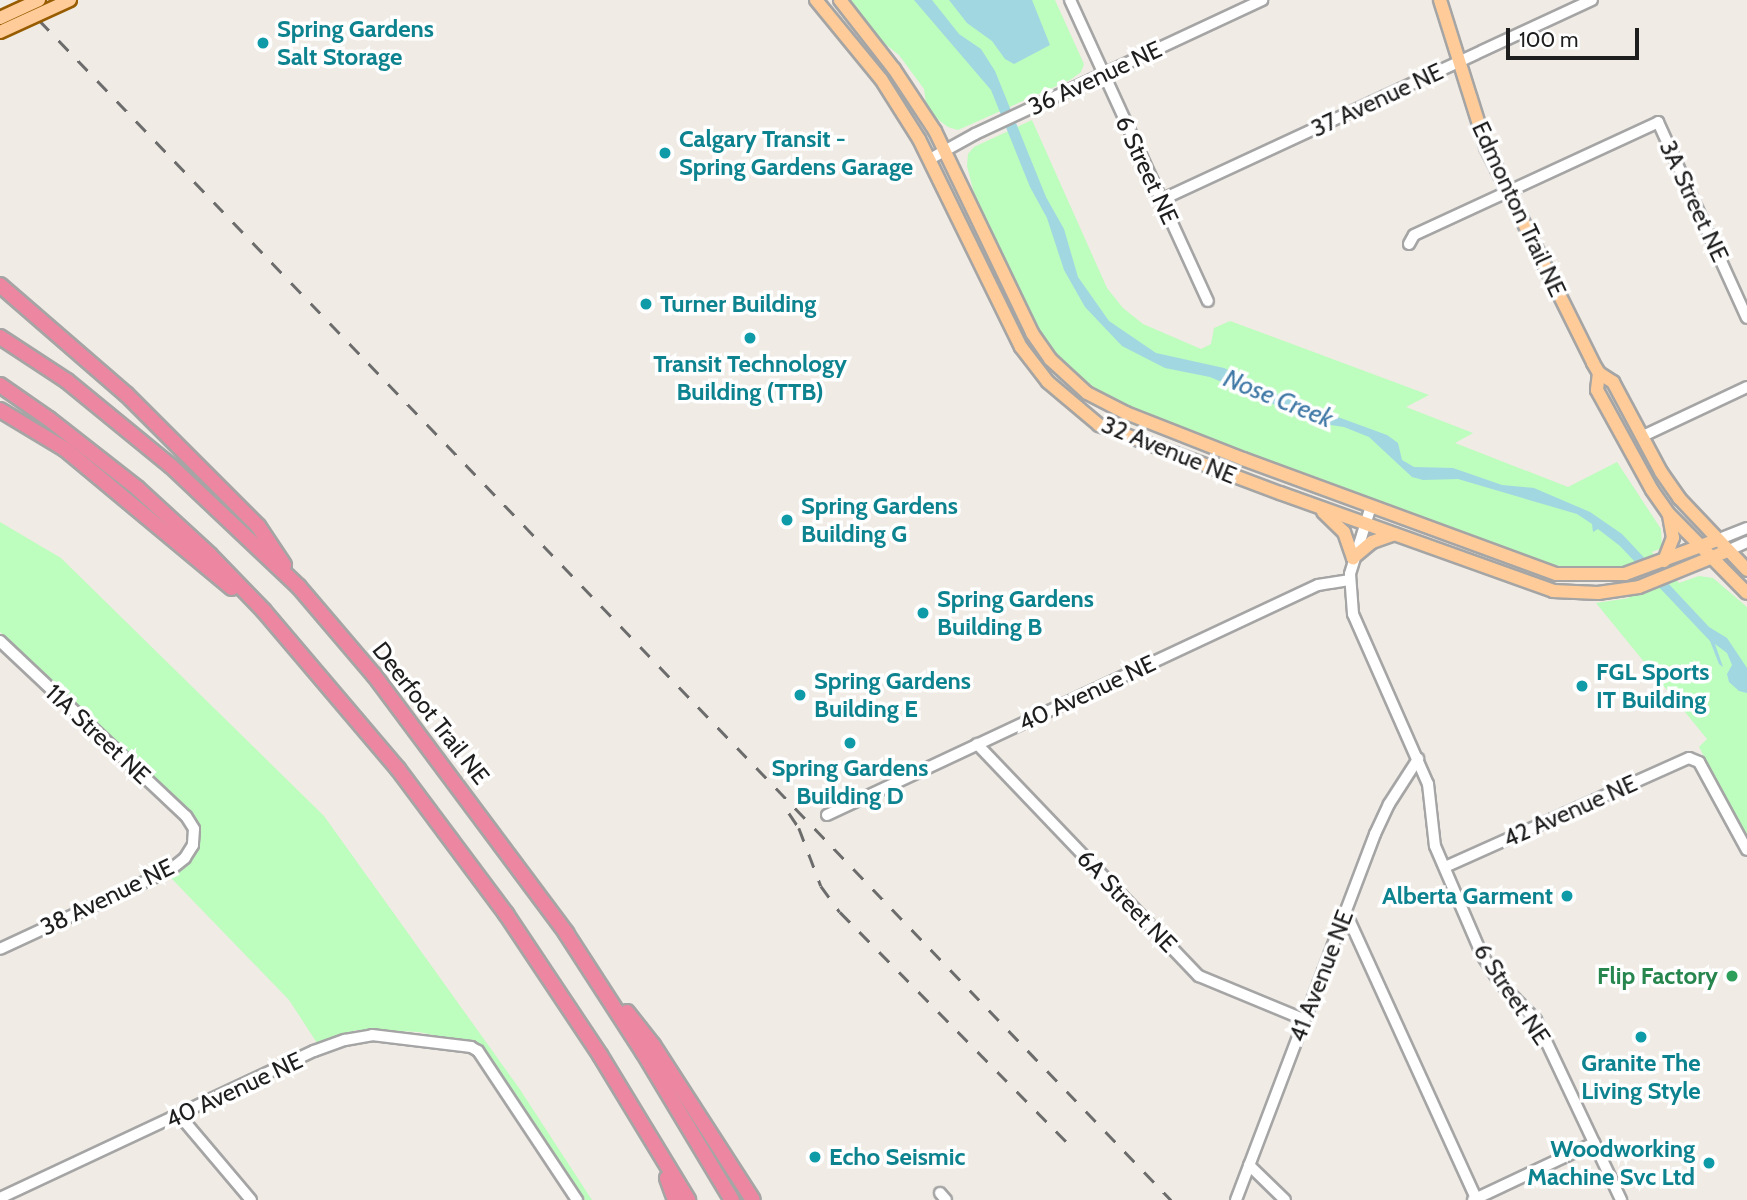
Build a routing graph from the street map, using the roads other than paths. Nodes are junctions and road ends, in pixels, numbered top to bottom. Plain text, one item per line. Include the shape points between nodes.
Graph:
1 (39, 0) edge
2 (70, 0) edge
3 (816, 0) edge
4 (840, 0) edge
5 (1070, 0) edge
6 (1262, 0) edge
7 (1440, 0) edge
8 (1592, 0) edge
9 (0, 18) edge
10 (0, 33) edge
11 (1458, 62) junction
12 (1103, 74) junction
13 (946, 150) junction
14 (930, 159) junction
15 (1508, 192) junction
16 (1161, 200) junction
17 (1409, 244) dead end
18 (0, 285) edge
19 (1208, 301) dead end
20 (1747, 318) edge
21 (0, 337) edge
22 (1599, 373) junction
23 (0, 385) edge
24 (1747, 387) edge
25 (0, 410) edge
26 (1643, 436) junction
27 (1314, 505) junction
28 (1371, 506) junction
29 (1668, 513) junction
30 (1365, 522) junction
31 (1747, 528) edge
32 (1395, 534) junction
33 (1717, 540) junction
34 (1747, 542) edge
35 (1700, 547) junction
36 (1727, 551) junction
37 (1353, 558) junction
38 (1711, 558) junction
39 (1664, 561) junction
40 (1747, 570) edge
41 (1349, 580) junction
42 (299, 587) junction
43 (1747, 593) edge
44 (264, 611) junction
45 (1, 644) edge
46 (977, 744) junction
47 (1418, 759) junction
48 (827, 815) dead end
49 (194, 829) joint
50 (1747, 850) edge
51 (1445, 867) junction
52 (1346, 913) junction
53 (566, 933) junction
54 (0, 949) edge
55 (1303, 1019) junction
56 (180, 1116) junction
57 (1594, 1143) junction
58 (655, 1144) junction
59 (1250, 1165) junction
60 (0, 1198) edge
61 (1475, 1199) edge
62 (251, 1200) edge
63 (578, 1200) edge
64 (676, 1200) edge
65 (688, 1200) edge
66 (732, 1200) edge
67 (753, 1200) edge
68 (1236, 1200) edge
69 (1285, 1200) edge
70 (1621, 1200) edge

1 - 9 main road, bridge
2 - 10 main road, bridge
3 - 14 main road, 32 Avenue NE via 881,79
4 - 13 main road, 32 Avenue NE via 894,69
5 - 12 street, 6 Street NE
6 - 12 street, 36 Avenue NE
7 - 11 main road, Edmonton Trail NE
8 - 11 street, 37 Avenue NE
11 - 15 main road, Edmonton Trail NE via 1478,125
11 - 16 street, 37 Avenue NE
12 - 13 street, 36 Avenue NE
12 - 16 street, 6 Street NE
13 - 14 street, 36 Avenue NE
13 - 28 main road, 32 Avenue NE via 1032,333 1050,359 1087,394 1138,418
14 - 27 main road, 32 Avenue NE via 1021,347 1076,408 1099,425
15 - 17 street via 1414,235
15 - 20 street, 3A Street NE via 1658,122
15 - 22 main road, Edmonton Trail NE
16 - 19 street, 6 Street NE
18 - 42 highway via 126,394 258,526
21 - 42 highway, Deerfoot Trail NE via 66,381 171,466
22 - 26 main road, Edmonton Trail NE via 1612,382
22 - 29 main road, Edmonton Trail NE via 1597,390
23 - 44 highway via 137,488
24 - 26 street
25 - 44 highway via 65,449 210,572
26 - 33 main road, Edmonton Trail NE via 1679,498
27 - 30 main road, 32 Avenue NE
27 - 37 main road via 1345,532
28 - 30 street, 6 Street NE
28 - 39 main road, 32 Avenue NE via 1556,574 1625,573
29 - 35 main road, Edmonton Trail NE
29 - 39 main road via 1673,538
30 - 32 main road, 32 Avenue NE
30 - 37 street, 6 Street NE
31 - 33 street
32 - 37 main road via 1372,541
32 - 38 main road, 32 Avenue NE via 1553,591 1598,593 1639,587
33 - 35 main road, 32 Avenue NE
33 - 36 main road, Edmonton Trail NE
34 - 36 street
35 - 38 main road, Edmonton Trail NE
35 - 39 main road, 32 Avenue NE
36 - 38 main road, 32 Avenue NE
36 - 40 main road, Edmonton Trail NE
37 - 41 street, 6 Street NE
38 - 43 main road, Edmonton Trail NE
41 - 46 street, 40 Avenue NE via 1318,584
41 - 47 street, 6 Street NE via 1357,628
42 - 53 highway, Deerfoot Trail NE via 374,675
44 - 58 highway via 398,769 506,914
45 - 49 street, 11A Street NE via 186,816
46 - 48 street, 40 Avenue NE
46 - 55 street, 6A Street NE via 1199,976
47 - 51 street, 6 Street NE via 1429,788 1434,841
47 - 52 street, 41 Avenue NE via 1389,804
49 - 54 street, 38 Avenue NE via 186,858 170,870
50 - 51 street, 42 Avenue NE via 1696,758 1689,758
51 - 57 street, 6 Street NE via 1482,955 1500,983 1536,1020
52 - 55 street, 41 Avenue NE
52 - 61 street
53 - 66 highway, Deerfoot Trail NE
53 - 67 highway via 653,1045
55 - 59 street, 41 Avenue NE
56 - 60 street, 40 Avenue NE
56 - 62 street
56 - 63 street, 40 Avenue NE via 345,1040 372,1035 471,1047
57 - 61 street
57 - 70 street, 6 Street NE
58 - 64 highway
58 - 65 highway
59 - 68 street, 41 Avenue NE
59 - 69 street

